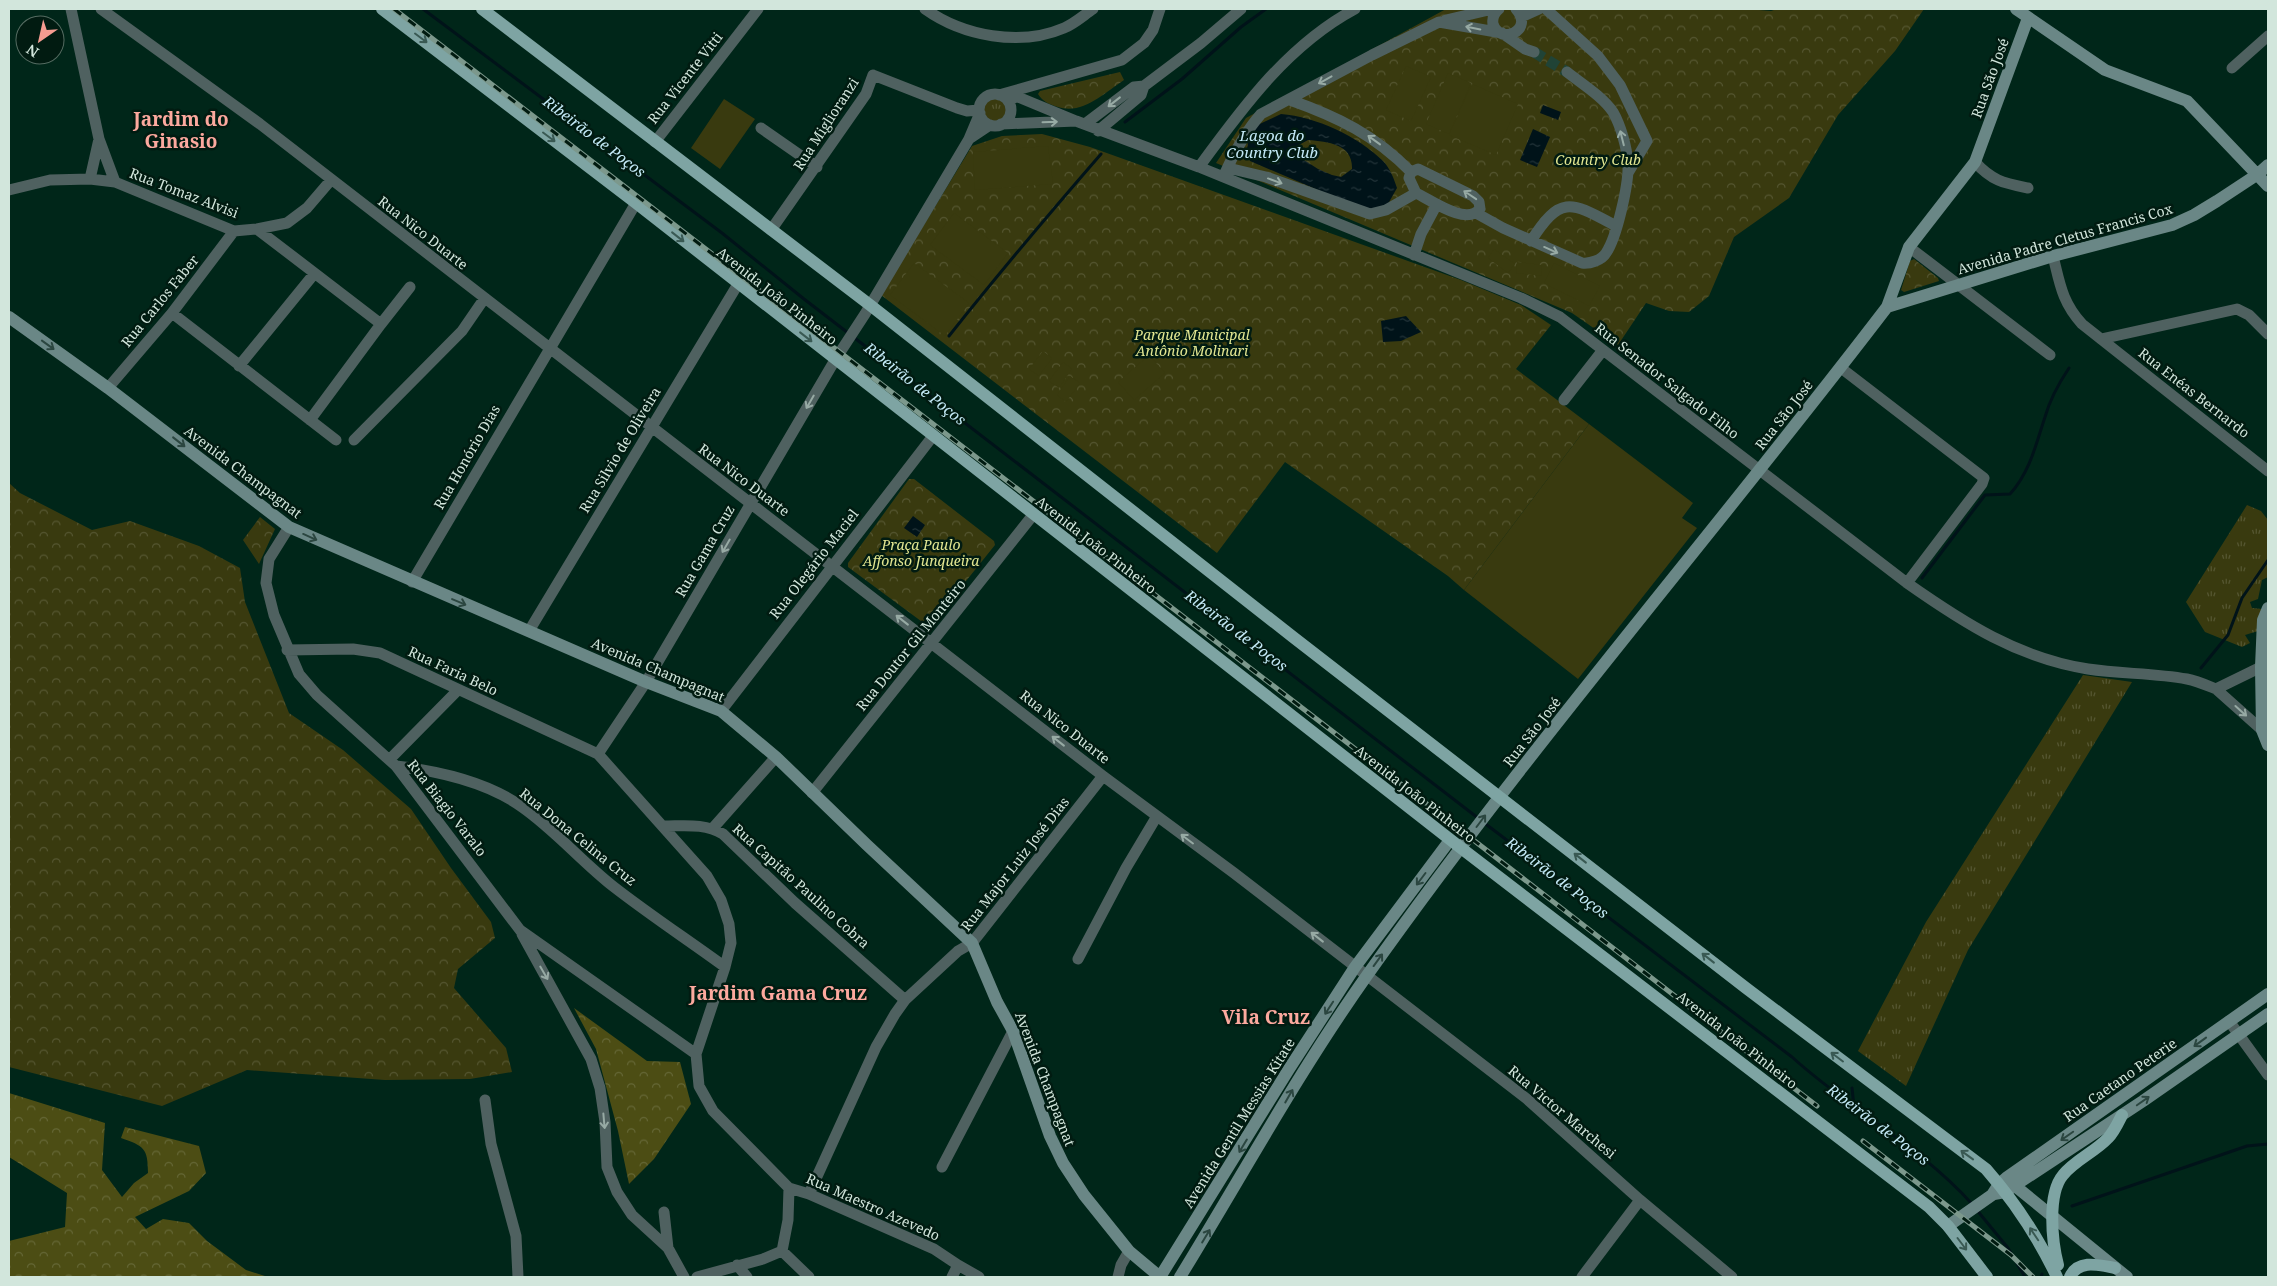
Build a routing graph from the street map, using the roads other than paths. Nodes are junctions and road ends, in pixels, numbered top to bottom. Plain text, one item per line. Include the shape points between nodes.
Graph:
1 (72, 9) edge
2 (102, 9) edge
3 (382, 9) edge
4 (482, 9) edge
5 (758, 9) edge
6 (925, 9) edge
7 (1093, 9) edge
8 (1160, 9) edge
9 (1241, 9) edge
10 (1340, 9) edge
11 (1355, 9) edge
12 (1493, 9) edge
13 (1498, 9) edge
14 (1540, 9) edge
15 (1546, 9) edge
16 (2016, 9) edge
17 (1519, 13) edge
18 (2028, 18) junction
19 (1333, 20) junction
20 (1439, 22) junction
21 (1502, 33) junction
22 (2268, 36) edge
23 (1534, 52) tunnel mouth
24 (2232, 68) dead end
25 (1566, 72) tunnel mouth
26 (1144, 86) junction
27 (1003, 97) junction
28 (1290, 100) junction
29 (979, 112) junction
30 (1080, 123) junction
31 (996, 124) junction
32 (761, 128) dead end
33 (1098, 131) junction
34 (969, 138) junction
35 (99, 139) junction
36 (655, 142) junction
37 (1975, 162) junction
38 (2268, 165) edge
39 (817, 167) junction
40 (1199, 167) junction
41 (1411, 172) junction
42 (1226, 173) junction
43 (1628, 173) junction
44 (2258, 174) junction
45 (90, 180) junction
46 (330, 180) junction
47 (115, 182) junction
48 (2268, 186) edge
49 (2028, 188) dead end
50 (9, 190) edge
51 (1416, 193) junction
52 (636, 203) junction
53 (1437, 204) junction
54 (1476, 213) junction
55 (1616, 226) junction
56 (257, 229) junction
57 (771, 230) junction
58 (234, 231) junction
59 (1532, 241) junction
60 (1909, 247) junction
61 (1414, 255) junction
62 (2053, 256) junction
63 (314, 274) junction
64 (738, 284) junction
65 (1961, 285) junction
66 (410, 287) dead end
67 (484, 299) junction
68 (870, 305) junction
69 (1887, 307) junction
70 (172, 313) junction
71 (9, 317) edge
72 (381, 324) junction
73 (2268, 334) edge
74 (2101, 339) junction
75 (548, 348) junction
76 (1603, 350) junction
77 (2050, 355) dead end
78 (835, 360) junction
79 (239, 366) junction
80 (1841, 368) junction
81 (108, 388) junction
82 (1564, 400) dead end
83 (310, 420) junction
84 (651, 428) junction
85 (932, 436) junction
86 (336, 440) dead end
87 (354, 440) dead end
88 (1759, 471) junction
89 (2268, 471) edge
90 (750, 504) junction
91 (1033, 515) junction
92 (289, 527) junction
93 (832, 565) junction
94 (412, 582) junction
95 (1907, 583) junction
96 (2268, 608) edge
97 (529, 631) junction
98 (933, 643) junction
99 (287, 650) junction
100 (2260, 667) junction
101 (646, 682) junction
102 (2216, 689) junction
103 (458, 690) junction
104 (720, 711) junction
105 (2262, 730) junction
106 (2268, 745) edge
107 (598, 754) junction
108 (776, 757) junction
109 (393, 763) junction
110 (1103, 776) junction
111 (812, 793) junction
112 (1496, 801) junction
113 (1157, 816) junction
114 (664, 826) junction
115 (713, 828) junction
116 (1455, 844) junction
117 (520, 930) junction
118 (972, 943) junction
119 (1078, 959) dead end
120 (725, 967) junction
121 (1356, 967) junction
122 (1367, 976) junction
123 (2268, 994) edge
124 (905, 1000) junction
125 (2268, 1014) edge
126 (2229, 1021) junction
127 (1013, 1030) junction
128 (2238, 1034) junction
129 (696, 1054) junction
130 (1289, 1070) junction
131 (2268, 1075) edge
132 (1300, 1076) junction
133 (486, 1100) dead end
134 (2122, 1115) junction
135 (942, 1167) dead end
136 (1228, 1170) junction
137 (1241, 1178) junction
138 (789, 1188) junction
139 (2000, 1189) junction
140 (809, 1194) junction
141 (1640, 1200) junction
142 (664, 1212) dead end
143 (2052, 1215) junction
144 (1948, 1226) junction
145 (668, 1248) junction
146 (782, 1251) junction
147 (1129, 1251) junction
148 (737, 1265) junction
149 (958, 1265) junction
150 (2115, 1268) junction
151 (518, 1277) edge
152 (684, 1277) edge
153 (697, 1277) edge
154 (747, 1277) edge
155 (809, 1277) edge
156 (952, 1277) edge
157 (979, 1277) edge
158 (1118, 1277) edge
159 (1160, 1277) edge
160 (1180, 1277) edge
161 (1582, 1277) edge
162 (1732, 1277) edge
163 (1987, 1277) edge
164 (2059, 1277) edge
165 (2070, 1277) edge
166 (2127, 1277) edge

1 - 35 street
2 - 46 street, Rua Nico Duarte via 260,124
3 -> 52 main road, Avenida João Pinheiro
4 - 36 main road
5 - 36 street, Rua Vicente Vitti
6 - 7 street via 957,28 1006,38 1040,36 1066,28
8 - 27 street via 1153,30 1144,43 1122,60
9 - 26 street
10 - 19 street
11 - 19 street
12 - 20 street
13 - 21 street via 1493,20 1495,28
14 - 17 street
15 - 43 street via 1598,56 1624,93 1647,141
16 - 18 street
17 - 21 street via 1518,30 1511,34
18 - 37 street, Rua São José
18 - 44 street via 2105,70 2187,102
19 - 40 street via 1268,78
21 -> 20 street
20 -> 28 street
21 - 23 street
22 - 24 street
43 -> 25 street via 1628,162 1613,113 1603,100
26 -> 30 street via 1134,87
26 - 33 street via 1141,96
27 - 29 street via 985,98
27 - 30 street, Rua Senador Salgado Filho via 1018,97
27 - 31 street via 1010,113
41 -> 28 street via 1360,130
28 - 42 street via 1257,119 1238,144
29 - 31 street via 985,122
29 - 34 street, Rua Gama Cruz
29 - 39 street, Rua Miglioranzi via 957,108 873,75 866,94
31 -> 30 street
30 - 33 street, Rua Senador Salgado Filho
31 - 34 street
32 - 39 street
33 - 40 street, Rua Senador Salgado Filho
34 - 68 street, Rua Gama Cruz
35 - 45 street
35 - 47 street
36 - 57 main road
37 - 49 street via 2000,182
37 - 60 street, Rua São José
38 - 44 street, Avenida Padre Cletus Francis Cox
39 - 57 street, Rua Miglioranzi
40 - 42 street, Rua Senador Salgado Filho
41 - 51 street via 1410,184
54 -> 41 street via 1480,209 1479,202 1468,192 1420,170
42 -> 51 street via 1266,177 1370,214 1386,210
42 - 61 street, Rua Senador Salgado Filho
43 - 55 street
44 - 48 street
44 - 62 street, Avenida Padre Cletus Francis Cox via 2194,215 2172,225
45 - 47 street, Rua Tomaz Alvisi
45 - 50 street, Rua Tomaz Alvisi via 50,180
46 - 56 street, Rua Tomaz Alvisi via 307,208 287,223
46 - 67 street, Rua Nico Duarte
47 - 58 street, Rua Tomaz Alvisi
51 - 53 street
52 -> 64 main road, Avenida João Pinheiro
52 - 75 street, Rua Honório Dias
53 - 54 street via 1463,215
53 - 61 street
54 - 59 street
55 - 59 street via 1567,206 1554,211
59 -> 55 street via 1587,264 1606,253
56 - 58 street, Rua Tomaz Alvisi
56 - 63 street
57 - 68 main road
58 - 70 street, Rua Carlos Faber
60 - 65 street
60 - 69 street, Rua São José
61 - 76 street, Rua Senador Salgado Filho via 1560,317
62 - 65 street, Avenida Padre Cletus Francis Cox
62 - 74 street, Rua Enéas Bernardo via 2069,310
63 - 72 street
63 - 79 street
64 -> 78 main road, Avenida João Pinheiro
64 - 84 street, Rua Silvio de Oliveira
65 - 69 street, Avenida Padre Cletus Francis Cox
65 - 77 street
66 - 72 street
67 - 75 street, Rua Nico Duarte
67 - 87 street via 462,331
68 - 78 street, Rua Gama Cruz
68 - 112 main road
69 - 80 street, Rua São José
70 - 79 street
70 - 81 street, Rua Carlos Faber
71 -> 81 street, Avenida Champagnat
72 - 83 street
73 - 74 street, Rua Enéas Bernardo via 2250,315 2237,309
74 - 89 street, Rua Enéas Bernardo
75 - 84 street, Rua Nico Duarte
75 - 94 street, Rua Honório Dias
76 - 82 street
76 - 88 street, Rua Senador Salgado Filho
78 - 85 main road, Avenida João Pinheiro
78 -> 90 street, Rua Gama Cruz
79 - 83 street
80 - 88 street, Rua São José
80 - 95 street via 1984,478
81 -> 92 street, Avenida Champagnat
83 - 86 street
84 - 90 street, Rua Nico Duarte
84 - 97 street, Rua Silvio de Oliveira
85 - 91 main road, Avenida João Pinheiro
85 - 93 street, Rua Olegário Maciel
88 - 95 street, Rua Senador Salgado Filho
88 - 112 street, Rua São José
90 - 93 street, Rua Nico Duarte
90 -> 101 street, Rua Gama Cruz
91 - 98 street, Rua Doutor Gil Monteiro
91 - 116 main road, Avenida João Pinheiro
92 -> 94 street, Avenida Champagnat
92 - 99 street, Rua Biagio Varalo via 269,559 266,583
98 -> 93 street, Rua Nico Duarte
93 - 104 street, Rua Olegário Maciel
94 -> 97 street, Avenida Champagnat
95 - 102 street, Rua Senador Salgado Filho via 1953,616 1990,637 2042,658 2087,669 2188,679
96 - 100 street via 2263,620
97 - 101 street, Avenida Champagnat
110 -> 98 street, Rua Nico Duarte
98 - 111 street, Rua Doutor Gil Monteiro
99 - 103 street, Rua Faria Belo via 353,649 380,653
99 - 109 street, Rua Biagio Varalo via 299,674 317,695
100 - 102 street
100 - 105 street
101 - 104 street, Avenida Champagnat
101 - 107 street, Rua Gama Cruz
102 -> 105 street
103 - 107 street, Rua Faria Belo
103 - 109 street
104 - 108 street, Avenida Champagnat
105 - 106 street
107 - 114 street
108 - 111 street, Avenida Champagnat
108 - 115 street
109 - 117 street, Rua Biagio Varalo
109 - 120 street, Rua Dona Celina Cruz via 462,780 496,792 521,806 614,886
110 - 113 street, Rua Nico Duarte
110 - 118 street, Rua Major Luiz José Dias
111 - 118 street, Avenida Champagnat
116 -> 112 street, Rua São José via 1470,836
139 -> 112 main road via 1986,1170
113 - 119 street
121 -> 113 street, Rua Nico Duarte
114 - 115 street, Rua Capitão Paulino Cobra
114 - 120 street via 707,876 721,900 731,943
115 - 124 street, Rua Capitão Paulino Cobra
116 -> 121 street, Avenida Gentil Messias Kitate
122 -> 116 street, Avenida Gentil Messias Kitate
116 - 144 main road, Avenida João Pinheiro via 1748,1067
117 - 129 street, Rua Biagio Varalo
117 -> 145 street via 591,1059 605,1122 607,1166 617,1192 632,1215
118 - 124 street, Rua Major Luiz José Dias via 958,951
118 - 127 street, Avenida Champagnat via 997,1002
120 - 129 street
121 - 122 street, Rua Nico Duarte
121 -> 130 street, Avenida Gentil Messias Kitate
122 - 132 street, Avenida Gentil Messias Kitate
122 - 141 street, Rua Victor Marchesi via 1527,1099
123 - 126 street, Rua Caetano Peterie
124 - 140 street, Rua Major Luiz José Dias via 876,1047
125 - 128 street, Rua Caetano Peterie
126 - 128 street
126 -> 139 street, Rua Caetano Peterie
127 - 135 street
127 - 147 street, Avenida Champagnat via 1062,1163
128 - 131 street
134 -> 128 street, Rua Caetano Peterie
129 - 138 street via 699,1086 705,1100
130 - 132 street
130 -> 136 street, Avenida Gentil Messias Kitate
137 -> 132 street, Avenida Gentil Messias Kitate
133 - 151 street via 491,1144 516,1236
134 - 139 street, Rua Caetano Peterie
134 - 143 main road via 2108,1138 2059,1180
136 - 137 street
136 - 159 street, Avenida Gentil Messias Kitate
160 -> 137 street, Avenida Gentil Messias Kitate
138 - 140 street, Rua Maestro Azevedo
138 - 146 street via 788,1220
139 - 143 street
139 - 144 street, Rua Caetano Peterie
164 -> 139 main road via 2044,1248
140 - 149 street, Rua Maestro Azevedo via 934,1248
141 - 161 street
141 - 162 street, Rua Victor Marchesi
142 - 145 street
143 - 150 street
143 - 164 main road
144 -> 163 main road, Avenida João Pinheiro
145 - 152 street
146 - 148 street
146 - 155 street
147 - 158 street
147 - 159 street, Avenida Champagnat
148 - 153 street
148 - 154 street
149 - 156 street
149 - 157 street, Rua Maestro Azevedo
150 - 165 main road via 2084,1265 2073,1271
150 - 166 street

